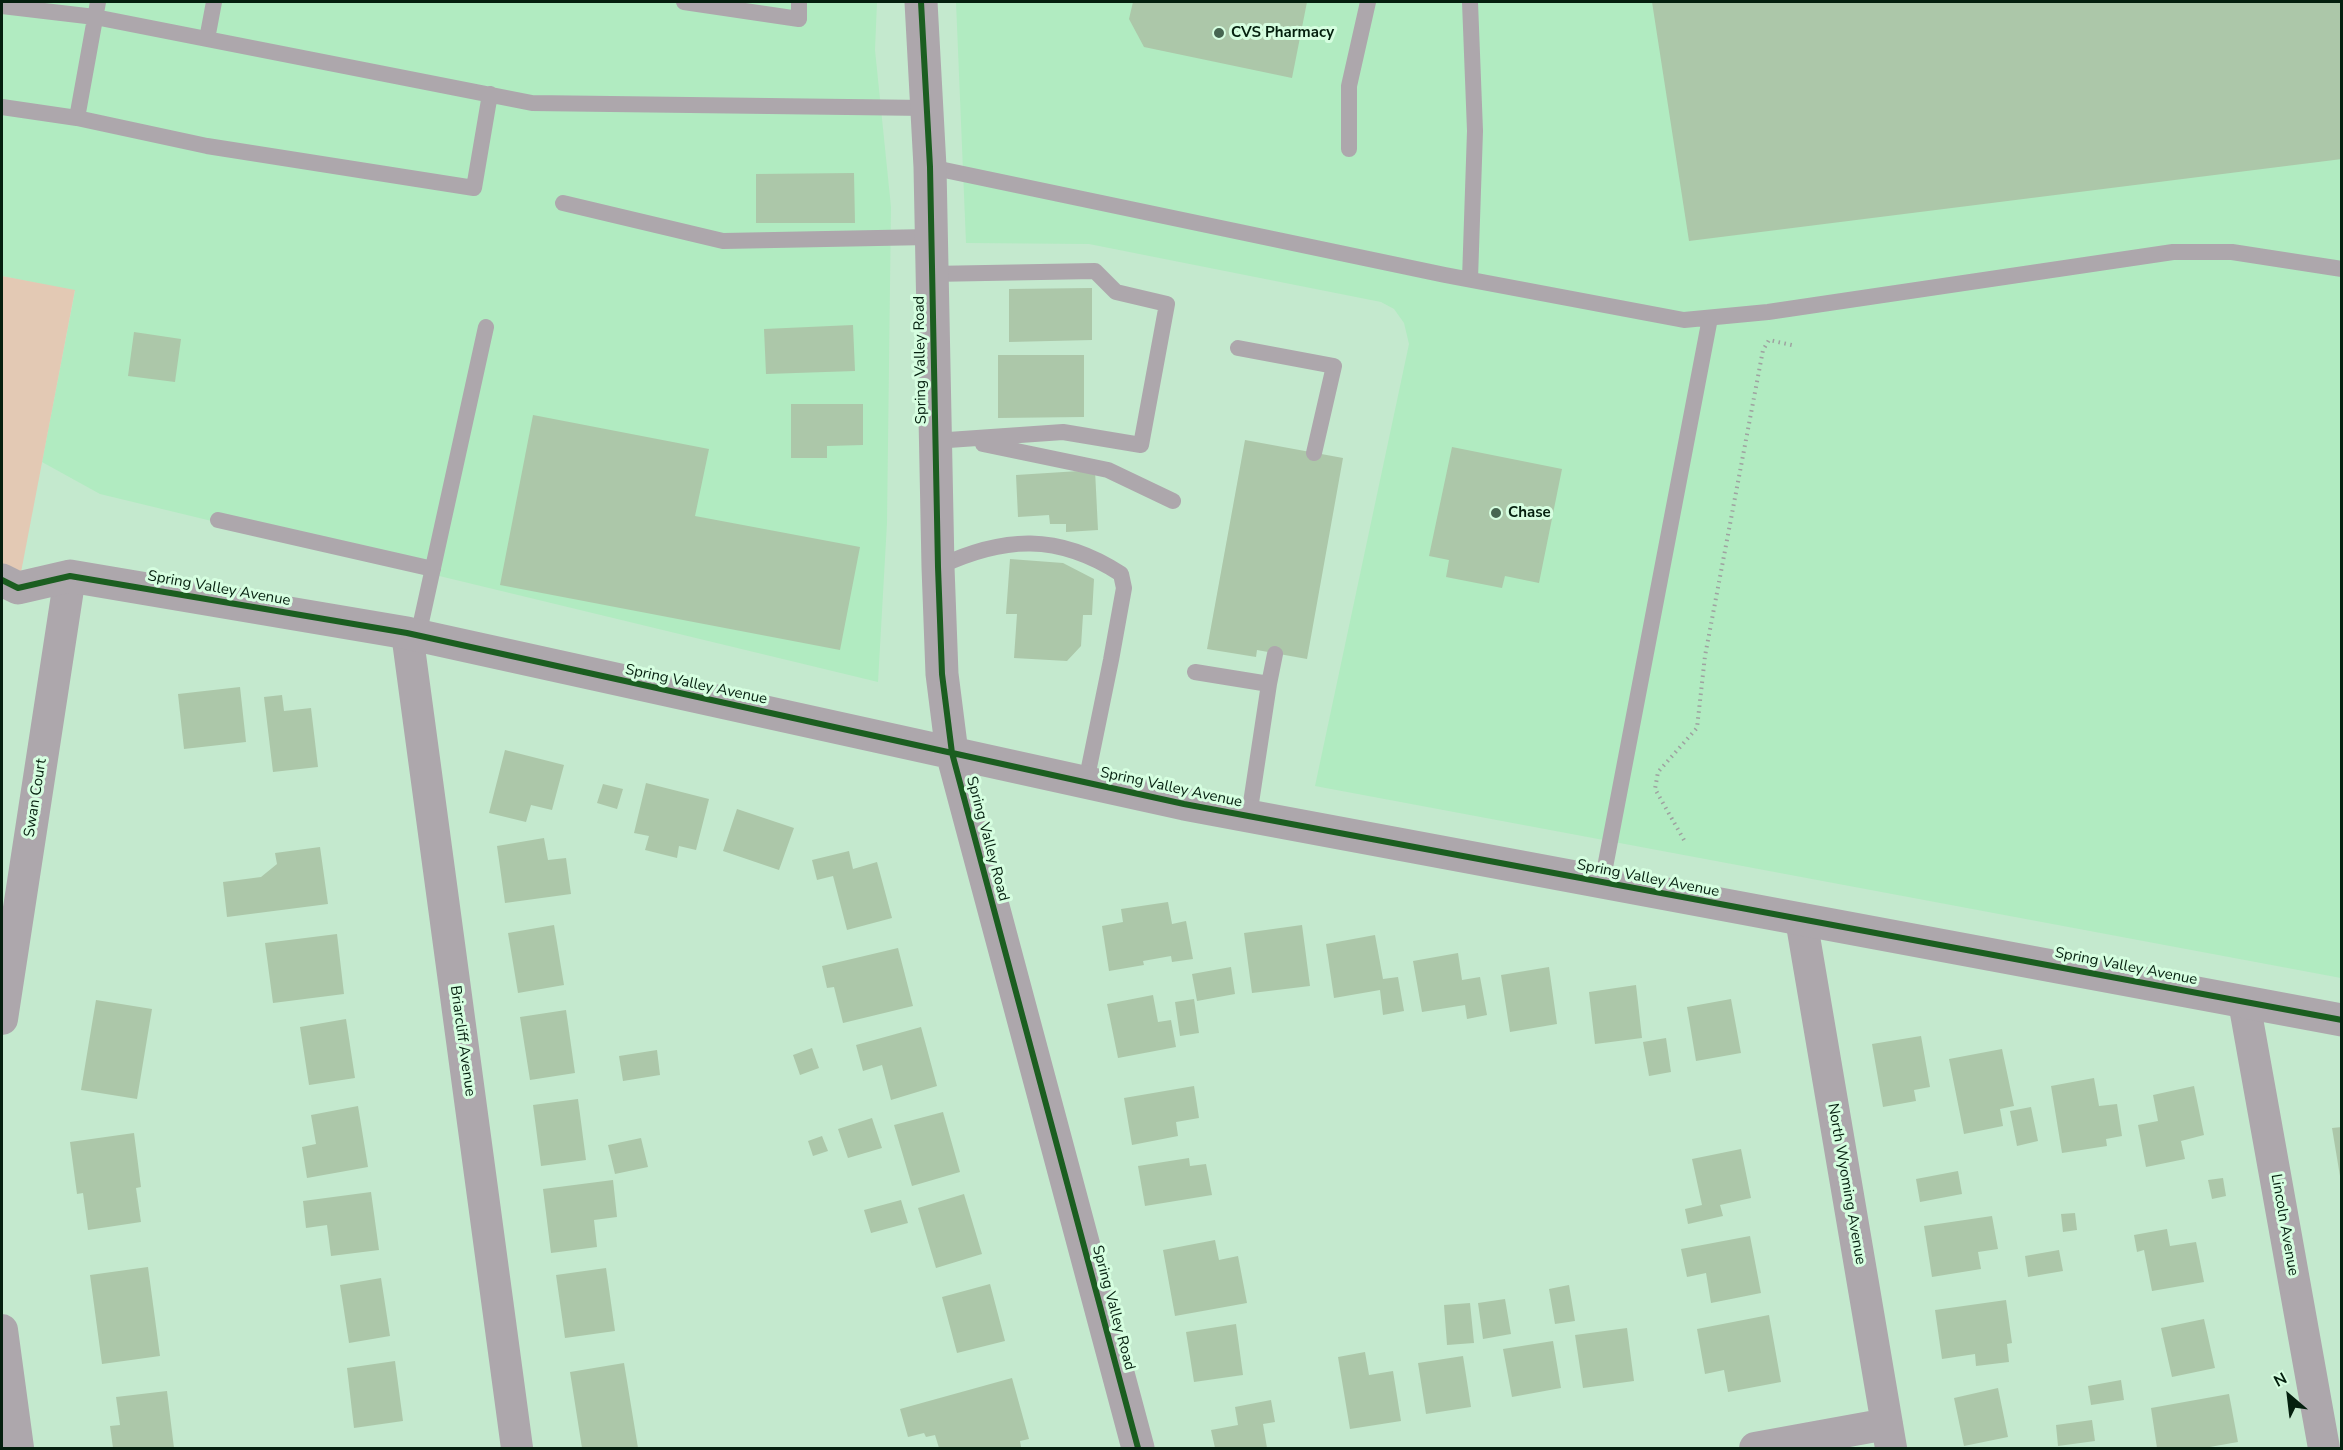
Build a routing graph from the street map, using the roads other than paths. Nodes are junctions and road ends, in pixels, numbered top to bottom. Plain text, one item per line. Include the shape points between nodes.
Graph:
1 (214, 2) edge
2 (684, 2) edge
3 (799, 2) edge
4 (921, 2) edge
5 (1368, 2) edge
6 (1470, 2) edge
7 (2, 6) edge
8 (96, 9) edge
9 (207, 39) junction
10 (490, 94) junction
11 (2, 107) edge
12 (926, 108) junction
13 (77, 118) junction
14 (1349, 149) dead end
15 (930, 167) junction
16 (563, 203) dead end
17 (929, 237) junction
18 (2342, 269) edge
19 (931, 274) junction
20 (1470, 279) junction
21 (1710, 318) junction
22 (486, 327) dead end
23 (1238, 348) dead end
24 (967, 440) junction
25 (934, 441) junction
26 (1314, 453) dead end
27 (1173, 501) dead end
28 (218, 520) dead end
29 (938, 567) junction
30 (433, 569) junction
31 (70, 576) junction
32 (2, 580) edge
33 (412, 634) junction
34 (1275, 654) dead end
35 (1195, 672) dead end
36 (1269, 684) junction
37 (952, 753) junction
38 (1086, 782) junction
39 (1249, 816) junction
40 (1602, 882) junction
41 (1800, 919) junction
42 (2244, 1002) junction
43 (2, 1019) edge
44 (2342, 1020) edge
45 (2, 1330) edge
46 (1889, 1437) edge
47 (18, 1449) edge
48 (517, 1449) edge
49 (1138, 1449) edge
50 (1755, 1449) edge
51 (2324, 1449) edge

1 - 9 lane
2 - 3 lane via 799,20
4 - 12 street, Spring Valley Road
5 - 14 lane via 1349,86
6 - 20 lane via 1475,131
7 - 8 lane
8 - 9 lane
8 - 13 lane
9 - 10 lane
10 - 12 lane via 532,103
10 - 13 lane via 474,188 207,146
11 - 13 lane
12 - 15 street, Spring Valley Road
15 - 17 street, Spring Valley Road
15 - 20 lane
16 - 17 lane via 723,241
17 - 19 street, Spring Valley Road
18 - 21 lane via 2232,252 2173,252
19 - 24 lane via 1095,271 1116,292 1167,304 1141,445 1063,432
19 - 25 street, Spring Valley Road
20 - 21 lane via 1684,320
21 - 40 lane
22 - 30 lane
23 - 26 lane via 1334,366
24 - 25 lane
24 - 27 lane via 1108,470
25 - 29 street, Spring Valley Road
28 - 30 lane
29 - 37 street, Spring Valley Road via 942,674
29 - 38 lane via 970,552 1032,543 1068,547 1121,574 1124,588
30 - 33 lane
31 - 32 street, Spring Valley Avenue via 18,588
31 - 33 street, Spring Valley Avenue
31 - 43 street, Swan Court
33 - 37 street, Spring Valley Avenue
33 - 48 street, Briarcliff Avenue
34 - 36 lane
35 - 36 lane
36 - 39 lane
37 - 38 street, Spring Valley Avenue
37 - 49 street, Spring Valley Road
38 - 39 street, Spring Valley Avenue
39 - 40 street, Spring Valley Avenue
40 - 41 street, Spring Valley Avenue
41 - 42 street, Spring Valley Avenue
41 - 46 street, North Wyoming Avenue
42 - 44 street, Spring Valley Avenue
42 - 51 street, Lincoln Avenue
45 - 47 street
46 - 50 street

